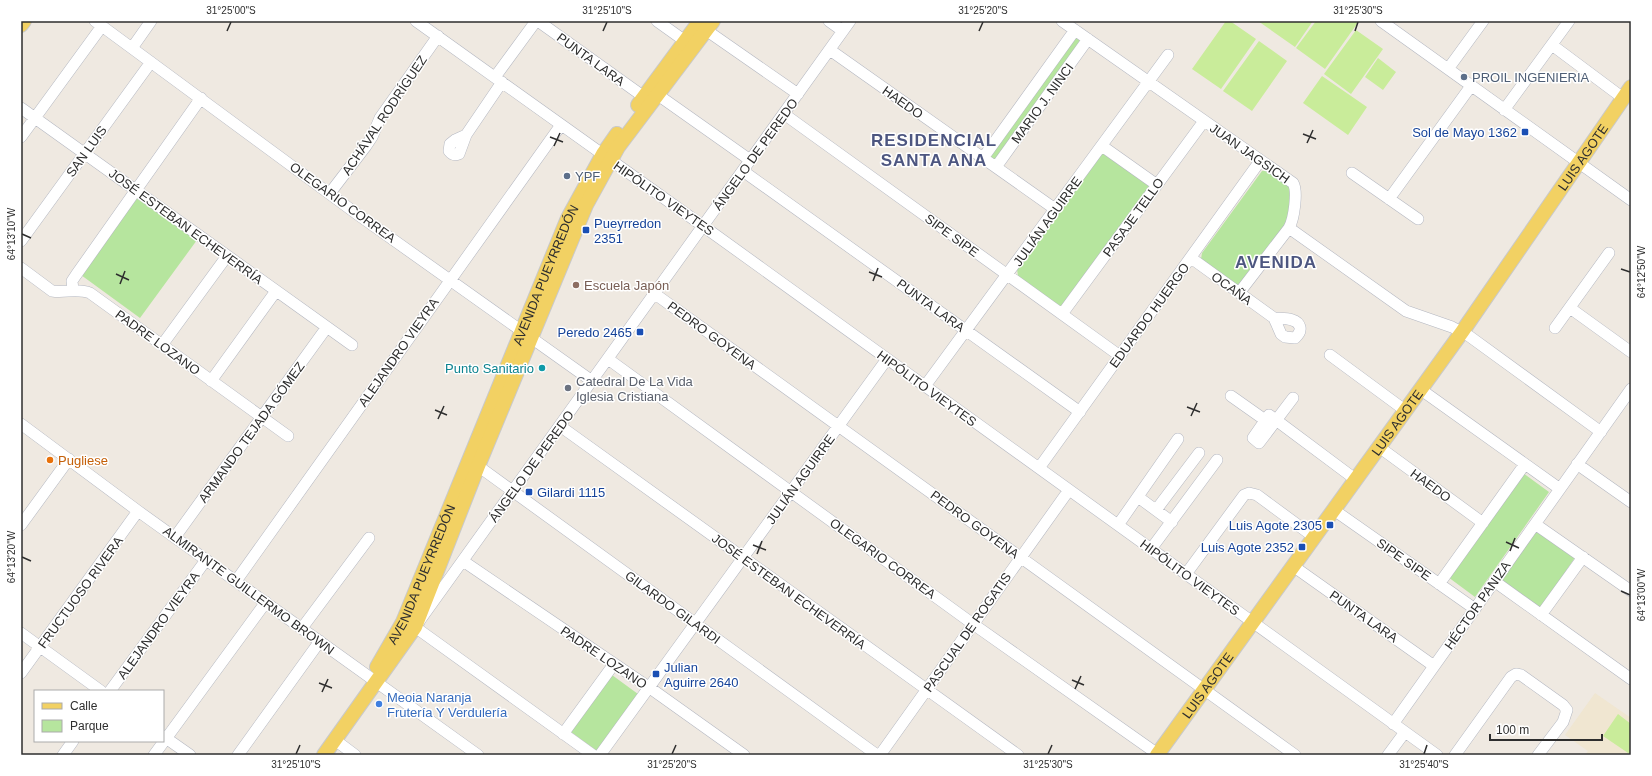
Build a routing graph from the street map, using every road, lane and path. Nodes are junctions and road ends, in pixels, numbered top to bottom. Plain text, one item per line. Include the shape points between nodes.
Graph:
1 (24, 21) edge
2 (151, 21) edge
3 (416, 21) edge
4 (537, 21) edge
5 (657, 21) edge
6 (829, 21) edge
7 (850, 21) edge
8 (1062, 21) edge
9 (1381, 21) edge
10 (1483, 21) edge
11 (1569, 21) edge
12 (98, 23) edge
13 (706, 24) edge
14 (21, 25) edge
15 (432, 25) edge
16 (1395, 25) edge
17 (1075, 30) junction
18 (843, 31) junction
19 (438, 36) junction
20 (1088, 40) junction
21 (685, 41) junction
22 (1552, 45) junction
23 (132, 48) junction
24 (830, 50) junction
25 (1168, 55) dead end
26 (151, 62) junction
27 (1448, 70) junction
28 (499, 80) junction
29 (1149, 82) junction
30 (1471, 86) junction
31 (1627, 92) edge
32 (798, 94) junction
33 (651, 96) junction
34 (201, 98) junction
35 (21, 108) edge
36 (1504, 110) junction
37 (784, 114) junction
38 (35, 118) junction
39 (1204, 121) junction
40 (561, 125) junction
41 (466, 135) dead end
42 (21, 137) edge
43 (1102, 146) junction
44 (84, 153) junction
45 (607, 157) junction
46 (983, 158) junction
47 (750, 160) junction
48 (1260, 161) junction
49 (1578, 162) junction
50 (996, 167) junction
51 (743, 171) junction
52 (1352, 173) dead end
53 (1157, 185) junction
54 (136, 190) junction
55 (330, 193) junction
56 (1389, 199) junction
57 (1631, 200) edge
58 (1055, 209) junction
59 (1418, 219) dead end
60 (703, 226) junction
61 (1289, 228) junction
62 (21, 241) edge
63 (1609, 253) dead end
64 (227, 256) junction
65 (1191, 258) junction
66 (21, 268) edge
67 (1007, 274) junction
68 (450, 279) junction
69 (73, 290) junction
70 (276, 291) junction
71 (1239, 293) junction
72 (655, 294) junction
73 (1570, 308) junction
74 (1062, 314) junction
75 (1274, 318) dead end
76 (327, 327) junction
77 (1555, 328) dead end
78 (966, 330) junction
79 (1462, 332) junction
80 (526, 333) junction
81 (162, 345) junction
82 (352, 345) dead end
83 (1631, 352) edge
84 (1330, 355) dead end
85 (1120, 356) junction
86 (608, 359) junction
87 (887, 359) junction
88 (211, 380) junction
89 (592, 381) junction
90 (925, 386) junction
91 (1420, 389) junction
92 (1231, 396) dead end
93 (1629, 396) edge
94 (1292, 398) dead end
95 (1406, 410) junction
96 (1080, 412) junction
97 (262, 417) junction
98 (1271, 420) junction
99 (21, 424) edge
100 (560, 426) junction
101 (838, 426) junction
102 (1601, 432) junction
103 (288, 436) dead end
104 (1178, 439) dead end
105 (1379, 447) junction
106 (1199, 453) dead end
107 (69, 459) junction
108 (1217, 460) dead end
109 (473, 464) junction
110 (1526, 464) junction
111 (1577, 464) junction
112 (1039, 468) junction
113 (1355, 479) junction
114 (1069, 490) junction
115 (1560, 490) junction
116 (791, 491) junction
117 (514, 492) junction
118 (1138, 497) junction
119 (1631, 502) edge
120 (1156, 510) junction
121 (1334, 510) junction
122 (138, 511) junction
123 (1172, 522) junction
124 (1483, 523) junction
125 (1535, 524) junction
126 (21, 525) edge
127 (1118, 525) junction
128 (175, 537) junction
129 (1314, 537) junction
130 (369, 538) dead end
131 (1151, 549) junction
132 (1021, 557) junction
133 (1583, 557) junction
134 (743, 558) junction
135 (206, 560) junction
136 (463, 561) junction
137 (1294, 566) junction
138 (1186, 574) junction
139 (236, 581) junction
140 (1494, 582) junction
141 (1439, 584) junction
142 (1631, 591) edge
143 (266, 602) junction
144 (1475, 609) junction
145 (1541, 615) junction
146 (696, 623) junction
147 (1253, 623) junction
148 (973, 624) junction
149 (416, 627) junction
150 (302, 628) junction
151 (21, 633) edge
152 (320, 641) junction
153 (40, 647) junction
154 (614, 664) junction
155 (1434, 666) junction
156 (21, 673) edge
157 (1631, 679) edge
158 (377, 682) junction
159 (650, 688) junction
160 (100, 690) edge
161 (111, 690) edge
162 (926, 690) junction
163 (1204, 690) junction
164 (1393, 724) junction
165 (1405, 732) junction
166 (563, 734) junction
167 (165, 737) edge
168 (335, 740) junction
169 (72, 742) edge
170 (162, 742) edge
171 (63, 755) edge
172 (154, 755) edge
173 (190, 755) edge
174 (238, 755) edge
175 (324, 755) edge
176 (355, 755) edge
177 (478, 755) edge
178 (593, 755) edge
179 (600, 755) edge
180 (744, 755) edge
181 (879, 755) edge
182 (1018, 755) edge
183 (1158, 755) edge
184 (1295, 755) edge
185 (1388, 755) edge
186 (1437, 755) edge
187 (1455, 755) edge
188 (1538, 755) edge

1 - 14 main road
2 - 23 street
3 - 15 street, HIPÓLITO VIEYTES
4 - 28 street
4 - 33 street, PUNTA LARA
5 - 21 street
6 - 18 street
7 - 18 street, ÁNGELO DE PEREDO
8 - 17 street, JUAN JAGSICH
9 - 16 street
10 - 27 street
11 - 22 street
12 - 23 street, OLEGARIO CORREA
12 - 38 street
13 - 21 main road, AVENIDA PUEYRREDÓN
13 - 32 street
13 - 33 main road, AVENIDA PUEYRREDÓN
15 - 19 street, HIPÓLITO VIEYTES
16 - 27 street
17 - 20 street, JUAN JAGSICH
17 - 46 street, MARIO J. NINCI
18 - 24 street, ÁNGELO DE PEREDO
19 - 28 street, HIPÓLITO VIEYTES
19 - 55 street, ACHÁVAL RODRÍGUEZ via 380,118 366,146
20 - 29 street, JUAN JAGSICH
20 - 50 street, MARIO J. NINCI
21 - 33 main road, AVENIDA PUEYRREDÓN
22 - 31 street
22 - 36 street
23 - 26 street, OLEGARIO CORREA
24 - 32 street, ÁNGELO DE PEREDO
24 - 46 street, HAEDO
25 - 29 street, JULIÁN AGUIRRE
26 - 34 street, OLEGARIO CORREA
26 - 44 street, SAN LUIS
27 - 30 street
28 - 40 street, HIPÓLITO VIEYTES
28 - 41 street
29 - 39 street, JUAN JAGSICH
29 - 43 street, JULIÁN AGUIRRE
30 - 36 street
30 - 56 street
31 - 49 main road, LUIS AGOTE
32 - 37 street, ÁNGELO DE PEREDO
33 - 45 main road, AVENIDA PUEYRREDÓN
33 - 47 street, PUNTA LARA
34 - 54 street
34 - 55 street, OLEGARIO CORREA
35 - 38 street, JOSÉ ESTEBAN ECHEVERRÍA
36 - 49 street
37 - 47 street, ÁNGELO DE PEREDO
37 - 67 street, SIPE SIPE
38 - 42 street
38 - 44 street, JOSÉ ESTEBAN ECHEVERRÍA
39 - 48 street, JUAN JAGSICH
39 - 53 street, PASAJE TELLO
40 - 45 street, HIPÓLITO VIEYTES
40 - 68 street, ALEJANDRO VIEYRA
43 - 53 street
43 - 58 street, JULIÁN AGUIRRE
44 - 54 street, JOSÉ ESTEBAN ECHEVERRÍA
44 - 62 street, SAN LUIS
45 - 60 street, HIPÓLITO VIEYTES
45 - 80 main road, AVENIDA PUEYRREDÓN via 568,218
46 - 50 street, HAEDO
47 - 51 street, ÁNGELO DE PEREDO
48 - 61 street, JUAN JAGSICH via 1295,186 1292,222
48 - 65 street, EDUARDO HUERGO
49 - 57 street
49 - 79 main road, LUIS AGOTE
50 - 58 street, HAEDO
51 - 60 street, ÁNGELO DE PEREDO
51 - 78 street, PUNTA LARA
52 - 56 street
53 - 74 street, PASAJE TELLO
54 - 64 street, JOSÉ ESTEBAN ECHEVERRÍA
54 - 69 street via 72,281
55 - 68 street, OLEGARIO CORREA
56 - 59 street
58 - 67 street, JULIÁN AGUIRRE
60 - 72 street, ÁNGELO DE PEREDO
60 - 87 street, HIPÓLITO VIEYTES
61 - 71 street
61 - 79 street via 1406,311
63 - 73 street
64 - 70 street, JOSÉ ESTEBAN ECHEVERRÍA
64 - 81 street
65 - 71 street, OCAÑA
65 - 85 street, EDUARDO HUERGO
66 - 69 street, PADRE LOZANO via 52,291
67 - 74 street, SIPE SIPE
67 - 78 street, JULIÁN AGUIRRE
68 - 80 street, OLEGARIO CORREA
68 - 139 street, ALEJANDRO VIEYRA
69 - 81 street, PADRE LOZANO via 90,293
70 - 76 street, JOSÉ ESTEBAN ECHEVERRÍA
70 - 88 street
71 - 75 street, OCAÑA
72 - 86 street, ÁNGELO DE PEREDO
72 - 101 street, PEDRO GOYENA
73 - 77 street
73 - 83 street
74 - 85 street, SIPE SIPE
76 - 82 street, JOSÉ ESTEBAN ECHEVERRÍA
76 - 97 street, ARMANDO TEJADA GÓMEZ
78 - 90 street, JULIÁN AGUIRRE
78 - 96 street, PUNTA LARA
79 - 91 main road, LUIS AGOTE
79 - 102 street
80 - 89 street, OLEGARIO CORREA
80 - 109 main road, AVENIDA PUEYRREDÓN
81 - 88 street, PADRE LOZANO
84 - 95 street
85 - 96 street, EDUARDO HUERGO
86 - 89 street, ÁNGELO DE PEREDO
86 - 116 street, OLEGARIO CORREA
87 - 90 street, HIPÓLITO VIEYTES
87 - 101 street, JULIÁN AGUIRRE
88 - 97 street, PADRE LOZANO
89 - 100 street, ÁNGELO DE PEREDO
90 - 112 street, HIPÓLITO VIEYTES
91 - 95 main road, LUIS AGOTE
91 - 110 street
92 - 98 street
93 - 102 street, HÉCTOR PANIZA
94 - 98 street
95 - 105 main road, LUIS AGOTE
96 - 112 street, EDUARDO HUERGO
97 - 103 street, PADRE LOZANO
97 - 128 street, ARMANDO TEJADA GÓMEZ
98 - 113 street
99 - 107 street, ALMIRANTE GUILLERMO BROWN
100 - 117 street, ÁNGELO DE PEREDO
100 - 134 street, JOSÉ ESTEBAN ECHEVERRÍA
101 - 116 street, JULIÁN AGUIRRE
101 - 132 street, PEDRO GOYENA
102 - 111 street, HÉCTOR PANIZA
104 - 118 street
105 - 113 main road, LUIS AGOTE
105 - 124 street, HAEDO
106 - 120 street
107 - 122 street, ALMIRANTE GUILLERMO BROWN
107 - 126 street
108 - 123 street
109 - 117 street, GILARDO GILARDI
109 - 149 main road, AVENIDA PUEYRREDÓN
109 - 158 main road, AVENIDA PUEYRREDÓN via 403,622 376,668 374,674
110 - 115 street
110 - 124 street
111 - 115 street, HÉCTOR PANIZA
111 - 119 street
112 - 114 street, HIPÓLITO VIEYTES
113 - 121 main road, LUIS AGOTE
114 - 127 street, HIPÓLITO VIEYTES
114 - 132 street, PASCUAL DE ROGATIS
115 - 125 street, HÉCTOR PANIZA
116 - 134 street, JULIÁN AGUIRRE
116 - 148 street, OLEGARIO CORREA
117 - 136 street, ÁNGELO DE PEREDO
117 - 146 street, GILARDO GILARDI
118 - 120 street
118 - 127 street
120 - 123 street
121 - 129 main road, LUIS AGOTE
121 - 141 street, SIPE SIPE
122 - 128 street, ALMIRANTE GUILLERMO BROWN
122 - 153 street, FRUCTUOSO RIVERA
123 - 131 street
124 - 141 street
125 - 133 street
125 - 140 street, HÉCTOR PANIZA
127 - 131 street, HIPÓLITO VIEYTES
128 - 135 street, ALMIRANTE GUILLERMO BROWN
129 - 137 main road, LUIS AGOTE
129 - 138 street via 1257,495 1249,493 1244,495
130 - 150 street
131 - 138 street, HIPÓLITO VIEYTES
132 - 148 street, PASCUAL DE ROGATIS
132 - 163 street, PEDRO GOYENA
133 - 142 street
133 - 145 street
134 - 146 street, JULIÁN AGUIRRE
134 - 162 street, JOSÉ ESTEBAN ECHEVERRÍA
135 - 139 street, ALMIRANTE GUILLERMO BROWN
135 - 161 street, ALEJANDRO VIEYRA
136 - 149 street, ÁNGELO DE PEREDO
136 - 154 street, PADRE LOZANO
137 - 147 main road, LUIS AGOTE
137 - 155 street, PUNTA LARA
138 - 147 street, HIPÓLITO VIEYTES
139 - 143 street, ALMIRANTE GUILLERMO BROWN
140 - 144 street, HÉCTOR PANIZA
140 - 145 street
141 - 144 street, SIPE SIPE
143 - 150 street, ALMIRANTE GUILLERMO BROWN
143 - 167 street
144 - 155 street, HÉCTOR PANIZA
145 - 157 street
146 - 159 street, JULIÁN AGUIRRE
146 - 181 street, GILARDO GILARDI
147 - 163 main road, LUIS AGOTE
147 - 164 street, HIPÓLITO VIEYTES
148 - 162 street, PASCUAL DE ROGATIS
148 - 183 street, OLEGARIO CORREA
149 - 158 main road, AVENIDA PUEYRREDÓN
149 - 166 street
150 - 152 street, ALMIRANTE GUILLERMO BROWN
151 - 153 street
152 - 158 street, ALMIRANTE GUILLERMO BROWN
152 - 174 street
153 - 156 street, FRUCTUOSO RIVERA
153 - 160 street
154 - 159 street, PADRE LOZANO
154 - 166 street
155 - 164 street, HÉCTOR PANIZA
158 - 168 main road, AVENIDA PUEYRREDÓN
158 - 177 street, ALMIRANTE GUILLERMO BROWN
159 - 179 street, JULIÁN AGUIRRE
159 - 180 street, PADRE LOZANO
162 - 181 street, PASCUAL DE ROGATIS
162 - 182 street, JOSÉ ESTEBAN ECHEVERRÍA
163 - 183 main road, LUIS AGOTE
163 - 184 street, PEDRO GOYENA
164 - 165 street, HIPÓLITO VIEYTES
165 - 185 street
165 - 186 street, HIPÓLITO VIEYTES
166 - 178 street
167 - 173 street
168 - 175 main road, AVENIDA PUEYRREDÓN
168 - 176 street
169 - 171 street
170 - 172 street
187 - 188 street via 1511,677 1516,674 1521,675 1567,710 1563,722

